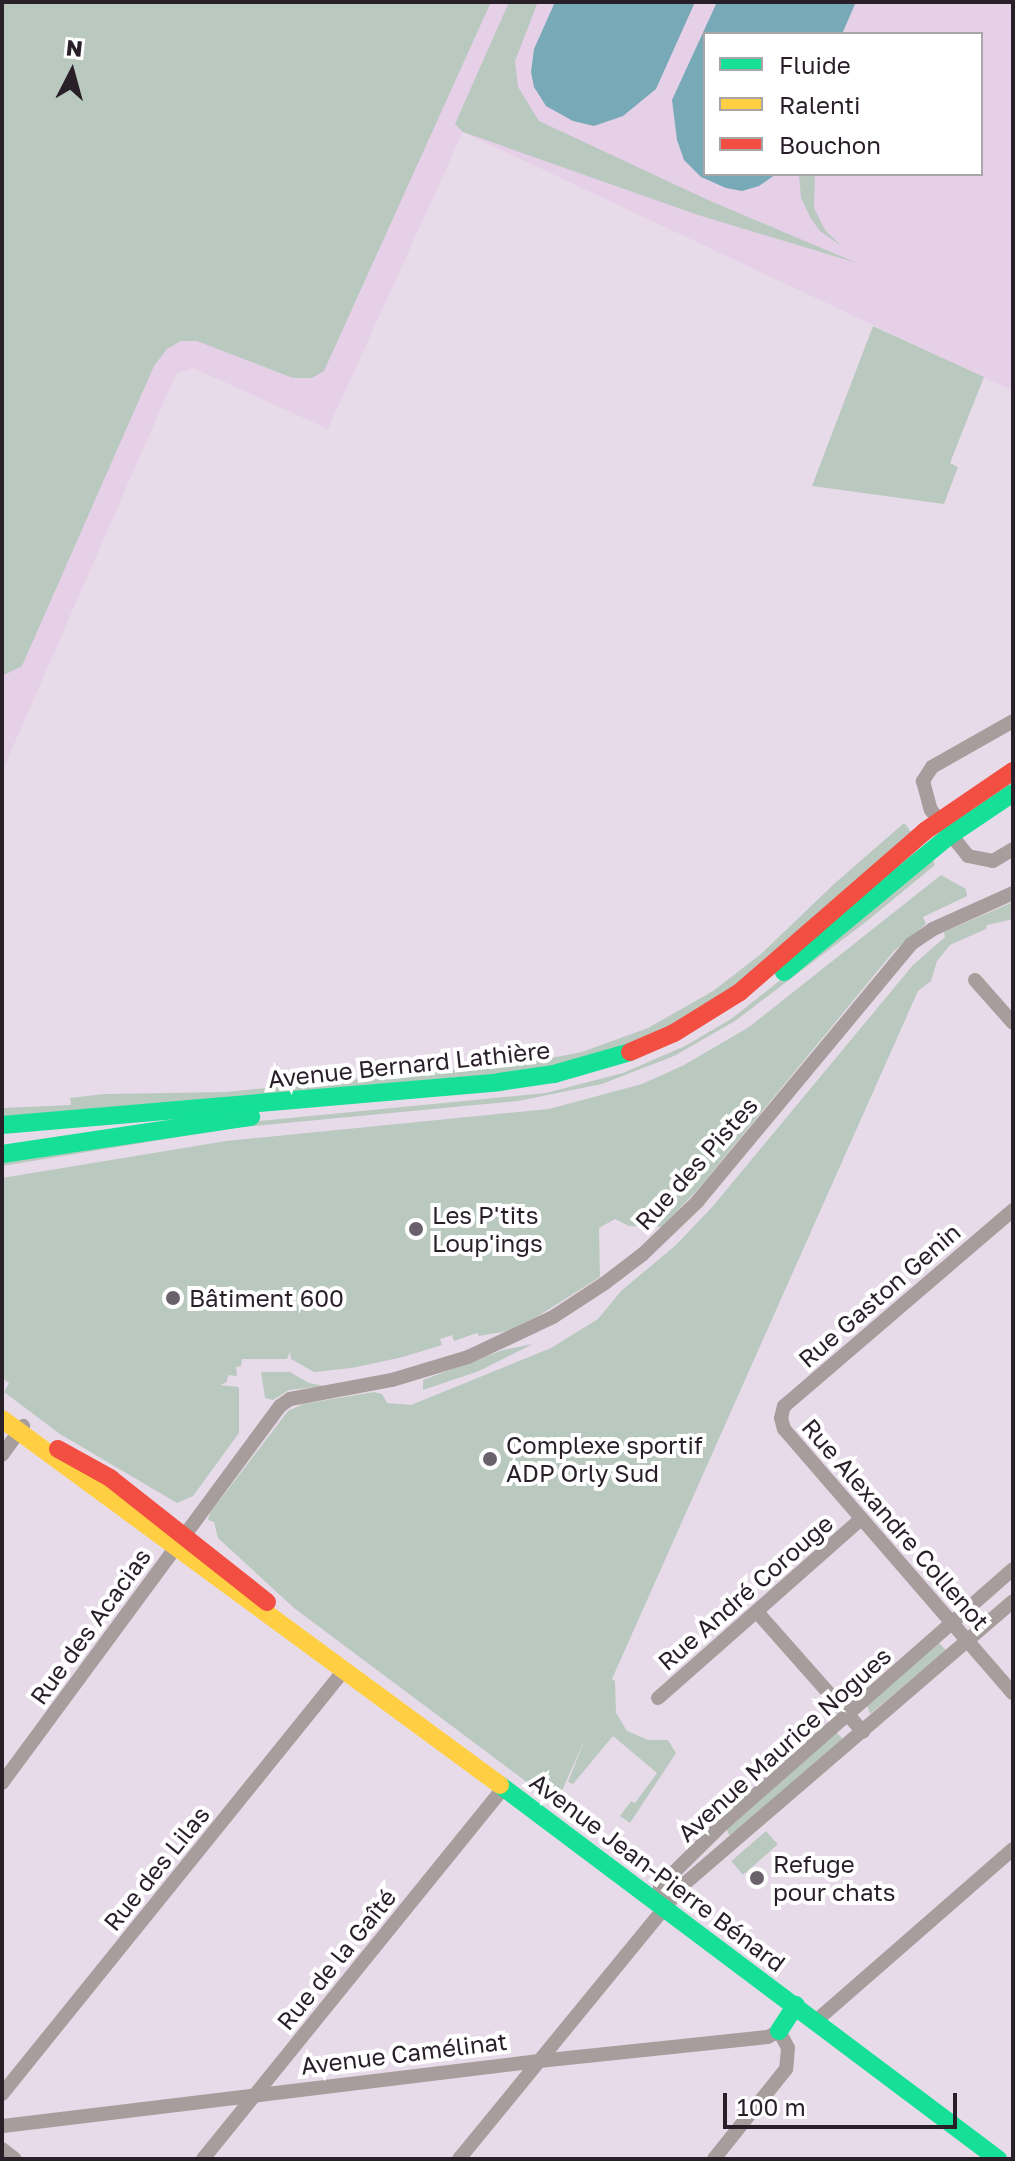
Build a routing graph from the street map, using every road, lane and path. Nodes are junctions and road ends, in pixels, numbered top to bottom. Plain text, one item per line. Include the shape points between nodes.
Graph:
1 (1013, 721) edge
2 (1013, 771) edge
3 (1013, 793) edge
4 (943, 828) junction
5 (1013, 849) edge
6 (1013, 893) edge
7 (975, 980) dead end
8 (1013, 1023) edge
9 (2, 1125) edge
10 (2, 1154) edge
11 (1013, 1210) edge
12 (2, 1410) edge
13 (781, 1418) joint
14 (2, 1419) edge
15 (21, 1429) junction
16 (2, 1455) edge
17 (861, 1519) junction
18 (180, 1540) junction
19 (1013, 1569) edge
20 (1013, 1601) edge
21 (757, 1612) junction
22 (951, 1623) junction
23 (967, 1642) junction
24 (345, 1669) junction
25 (1013, 1693) edge
26 (658, 1698) dead end
27 (848, 1714) junction
28 (863, 1732) junction
29 (2, 1783) edge
30 (504, 1787) junction
31 (1013, 1849) edge
32 (663, 1906) junction
33 (796, 2005) junction
34 (817, 2020) junction
35 (779, 2031) junction
36 (539, 2061) junction
37 (2, 2094) edge
38 (253, 2096) junction
39 (2, 2125) edge
40 (2, 2136) edge
41 (2, 2149) edge
42 (15, 2159) edge
43 (203, 2159) edge
44 (459, 2159) edge
45 (714, 2159) edge
46 (998, 2159) edge

1 - 4 street via 925,774 925,795
2 - 4 main road, Avenue Bernard Lathière
3 - 4 main road, Avenue Bernard Lathière
4 - 5 street via 968,856 984,861
4 - 9 main road, Avenue Bernard Lathière via 740,992 674,1033 618,1057 499,1082
4 - 10 main road, Avenue Bernard Lathière via 748,1000 671,1047 619,1070 532,1090 245,1118
6 - 18 street, Rue des Pistes via 911,944 697,1202 643,1254 553,1317 489,1348 392,1380 290,1399 268,1420
7 - 8 street
11 - 13 street, Rue Gaston Genin via 784,1406
12 - 15 main road, Avenue Jean-Pierre Bénard
13 - 17 street, Rue Alexandre Collenot via 784,1429
14 - 15 main road, Avenue Jean-Pierre Bénard
15 - 16 street
15 - 18 main road, Avenue Jean-Pierre Bénard
17 - 21 street, Rue André Corouge
17 - 22 street, Rue Alexandre Collenot
18 - 24 main road, Avenue Jean-Pierre Bénard via 256,1592 287,1627
18 - 29 street, Rue des Acacias
19 - 22 street, Avenue Maurice Nogues
20 - 23 street, Avenue Maurice Nogues
21 - 26 street, Rue André Corouge
21 - 27 street
22 - 23 street, Rue Alexandre Collenot
22 - 27 street, Avenue Maurice Nogues
23 - 25 street, Rue Alexandre Collenot
23 - 28 street, Avenue Maurice Nogues
24 - 30 main road, Avenue Jean-Pierre Bénard
24 - 37 street, Rue des Lilas
27 - 28 street
27 - 32 street, Avenue Maurice Nogues via 660,1886
28 - 32 street, Avenue Maurice Nogues
30 - 32 main road, Avenue Jean-Pierre Bénard
30 - 38 street, Rue de la Gaîté
31 - 34 street
32 - 33 main road, Avenue Jean-Pierre Bénard
32 - 36 street
33 - 34 main road, Avenue Jean-Pierre Bénard
33 - 35 main road
34 - 46 main road, Avenue Jean-Pierre Bénard
35 - 36 street, Avenue Camélinat via 768,2037
35 - 45 street via 788,2048 786,2069
36 - 38 street, Avenue Camélinat
36 - 44 street
38 - 39 street, Avenue Camélinat
38 - 43 street, Rue de la Gaîté
39 - 40 street
41 - 42 street

